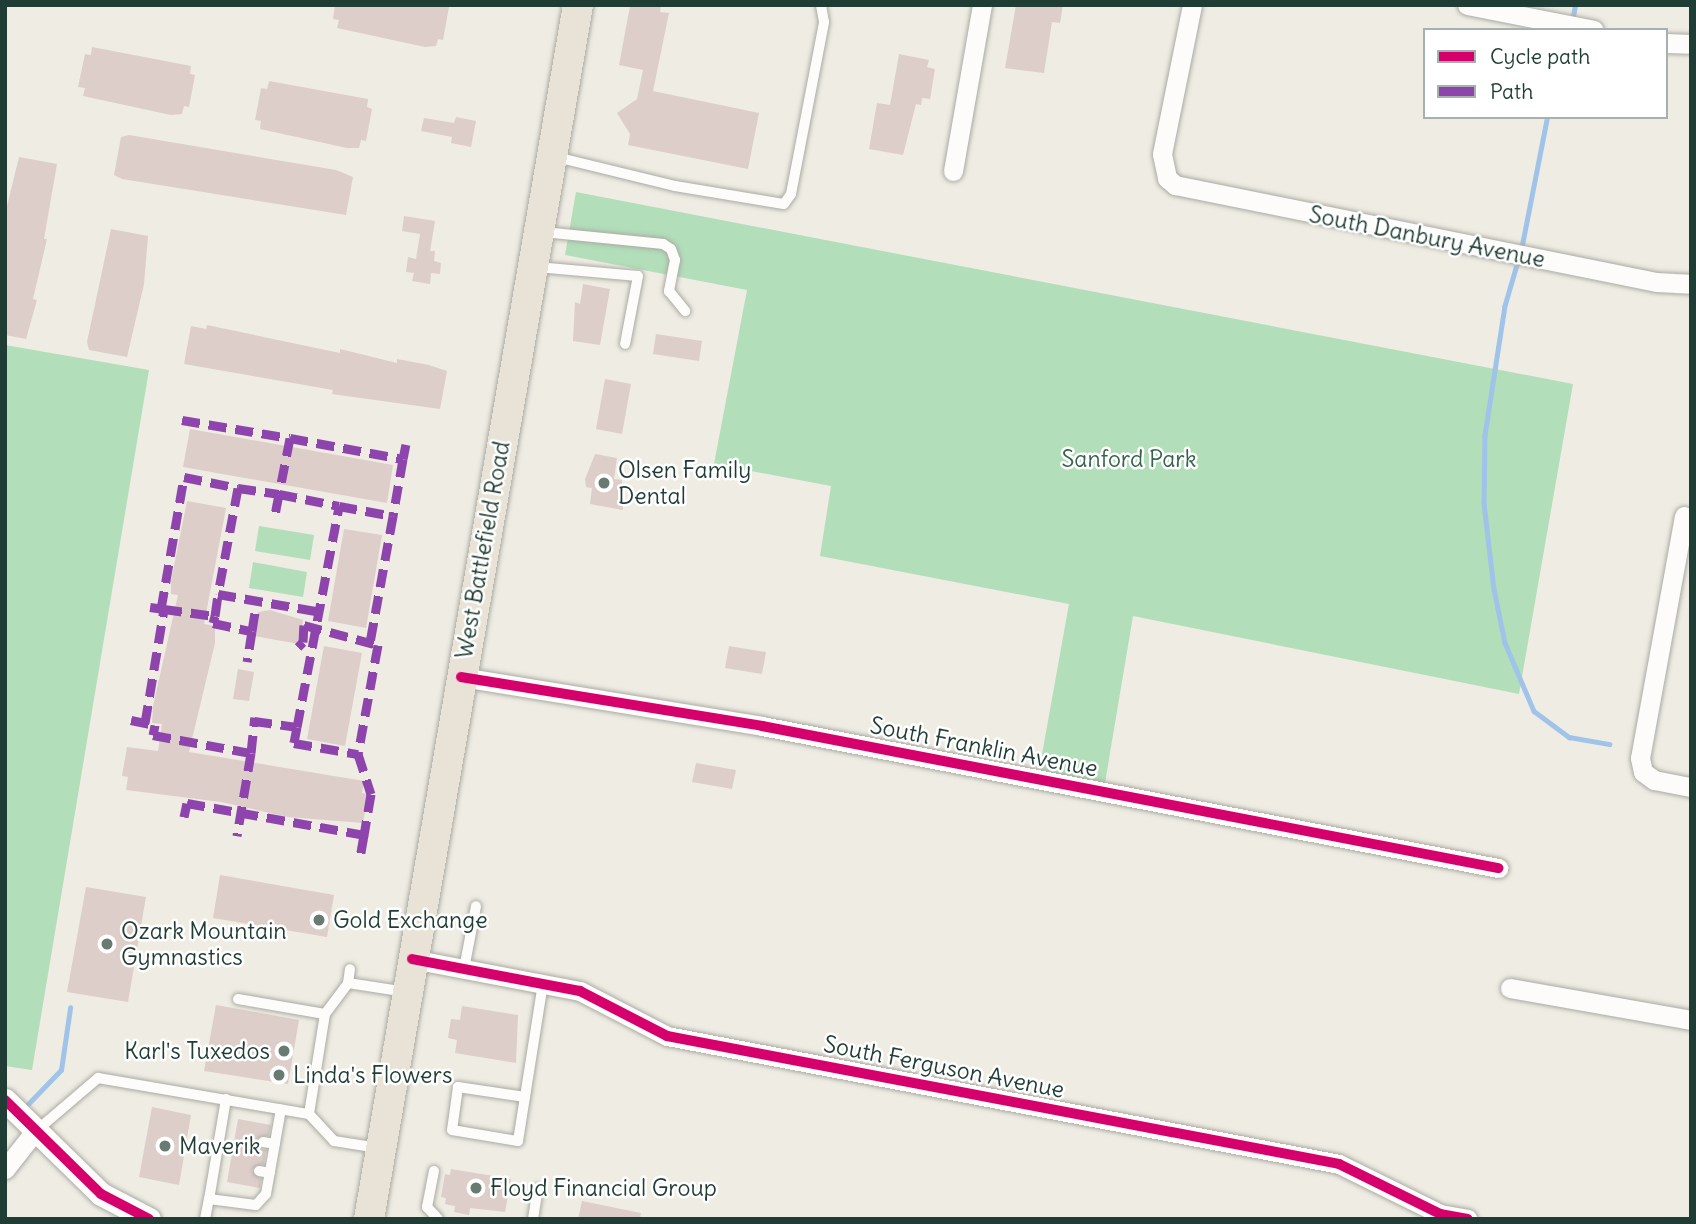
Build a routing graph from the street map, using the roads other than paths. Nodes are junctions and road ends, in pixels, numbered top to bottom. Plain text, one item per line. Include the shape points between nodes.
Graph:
1 (578, 5) edge
2 (982, 5) edge
3 (1192, 5) edge
4 (1467, 5) edge
5 (817, 6) edge
6 (1585, 28) edge
7 (1668, 43) edge
8 (1691, 44) edge
9 (552, 156) junction
10 (953, 172) dead end
11 (539, 232) junction
12 (533, 266) junction
13 (1691, 284) edge
14 (685, 311) dead end
15 (625, 344) dead end
16 (1684, 516) dead end
17 (461, 677) junction
18 (1691, 786) edge
19 (1498, 867) dead end
20 (476, 906) dead end
21 (412, 958) junction
22 (350, 969) dead end
23 (464, 969) junction
24 (348, 983) junction
25 (543, 984) junction
26 (1510, 988) dead end
27 (406, 992) junction
28 (238, 999) dead end
29 (325, 1014) junction
30 (1691, 1020) edge
31 (525, 1097) junction
32 (5, 1100) edge
33 (226, 1100) junction
34 (281, 1109) junction
35 (309, 1114) junction
36 (36, 1131) junction
37 (219, 1135) junction
38 (231, 1137) dead end
39 (263, 1142) dead end
40 (275, 1144) junction
41 (380, 1149) junction
42 (215, 1164) junction
43 (228, 1166) dead end
44 (5, 1169) edge
45 (259, 1171) dead end
46 (434, 1171) dead end
47 (270, 1173) junction
48 (538, 1189) dead end
49 (209, 1199) junction
50 (149, 1219) edge
51 (205, 1219) edge
52 (369, 1219) edge
53 (438, 1219) edge
54 (533, 1219) edge
55 (1468, 1219) edge

1 - 9 main road, West Battlefield Road
2 - 10 street
3 - 13 street, South Danbury Avenue via 1162,154 1167,178 1187,190
4 - 6 street
5 - 9 lane via 822,36 791,194 784,204 642,179
7 - 8 street
9 - 11 main road, West Battlefield Road
11 - 12 main road, West Battlefield Road
11 - 14 lane via 663,244 675,260 668,291
12 - 15 lane via 638,276
12 - 17 main road, West Battlefield Road
16 - 18 street via 1641,765 1654,780
17 - 19 street, South Franklin Avenue via 775,729
17 - 21 main road, West Battlefield Road
20 - 23 lane
21 - 23 street, South Ferguson Avenue
21 - 27 main road, West Battlefield Road
22 - 24 lane
23 - 25 street, South Ferguson Avenue
24 - 27 lane
24 - 29 lane
25 - 31 lane
25 - 55 street, South Ferguson Avenue via 580,991 667,1036 1339,1164 1440,1214
26 - 30 street
27 - 41 main road, West Battlefield Road
28 - 29 lane
29 - 35 lane
31 - 31 lane via 518,1141 452,1130 458,1087
32 - 36 street
33 - 34 lane
33 - 36 lane via 98,1078
33 - 37 lane
34 - 35 lane
34 - 40 lane
35 - 41 lane via 334,1141
36 - 44 street
36 - 50 street via 101,1194
37 - 38 lane
37 - 42 lane
39 - 40 lane
40 - 47 lane
41 - 52 main road, West Battlefield Road
42 - 43 lane
42 - 49 lane
45 - 47 lane
46 - 53 lane via 427,1207
47 - 49 lane via 267,1194 256,1205
48 - 54 lane
49 - 51 lane

